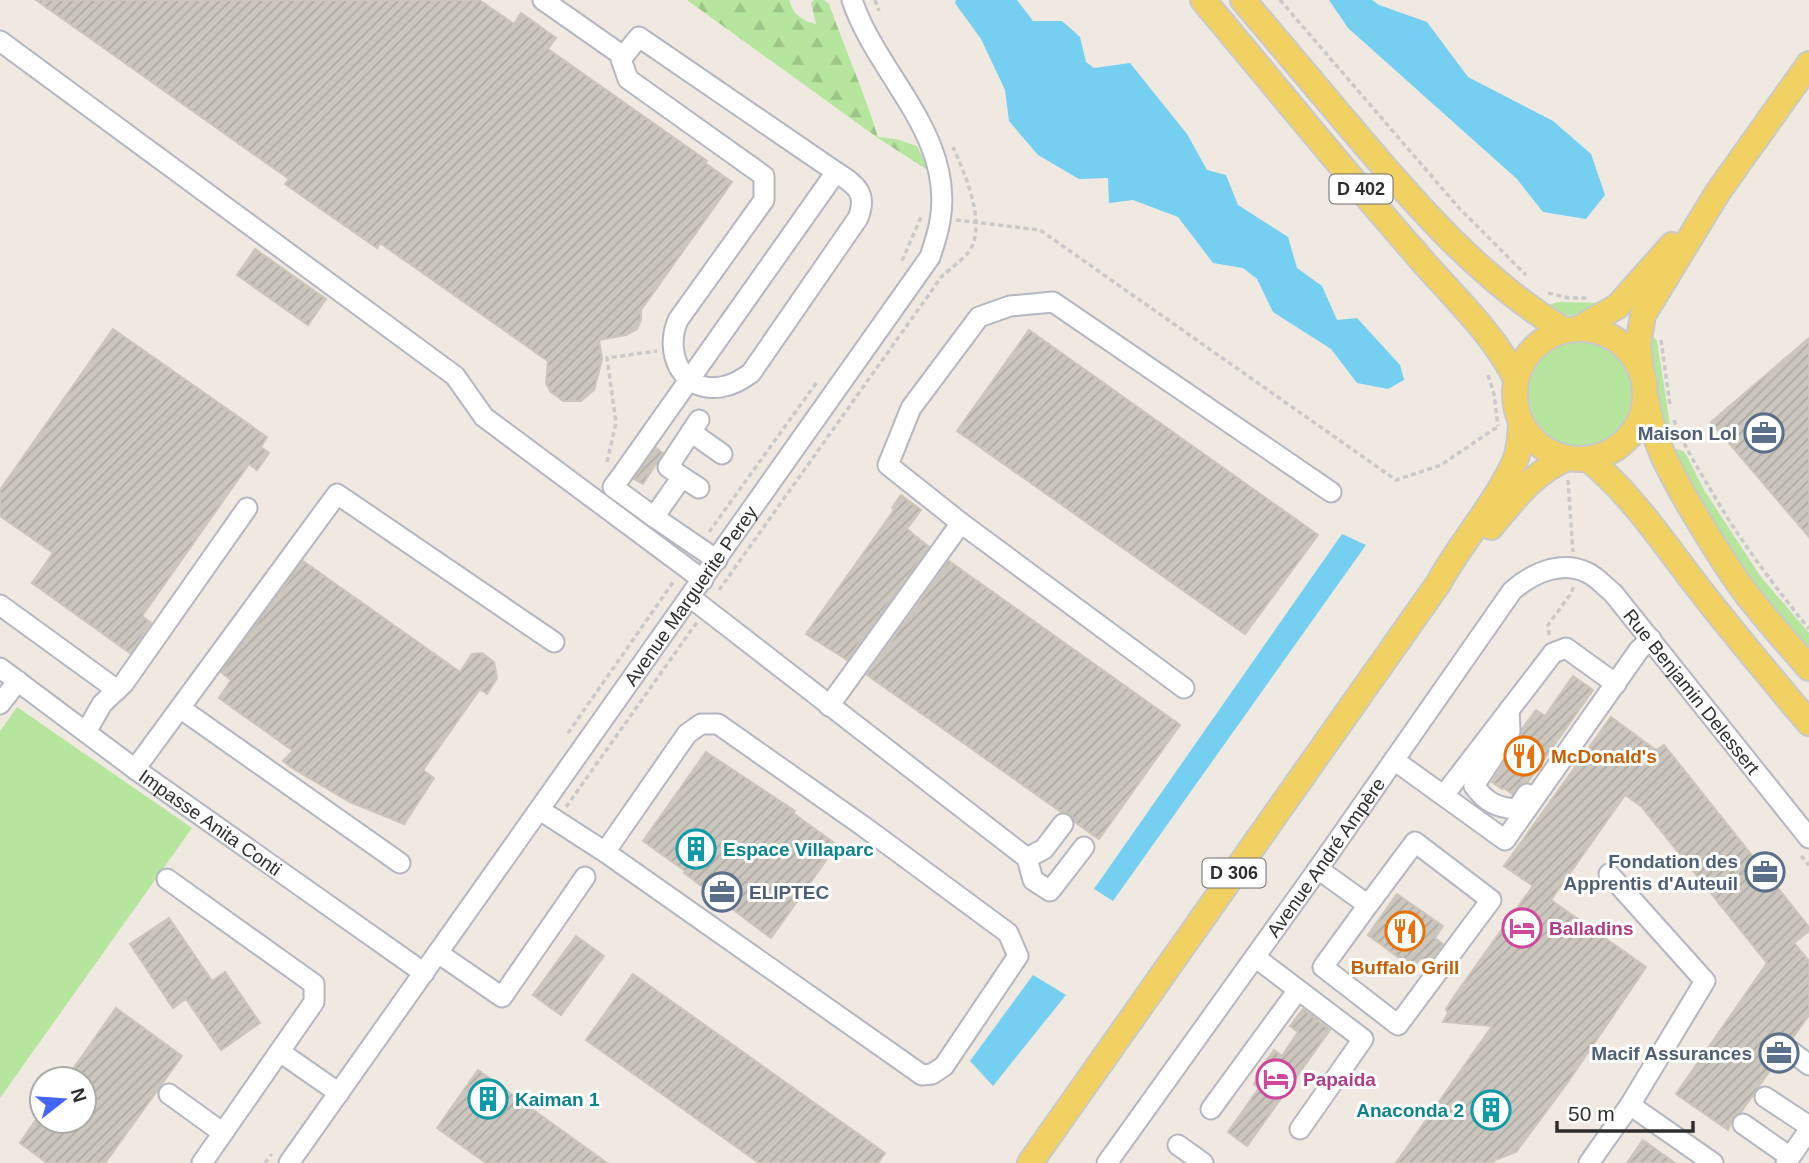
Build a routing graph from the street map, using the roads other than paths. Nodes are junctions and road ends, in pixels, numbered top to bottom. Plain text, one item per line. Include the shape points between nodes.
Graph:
1 (543, 0) edge
2 (852, 0) edge
3 (1203, 0) edge
4 (1243, 0) edge
5 (0, 41) edge
6 (624, 56) junction
7 (1809, 64) edge
8 (836, 172) junction
9 (1718, 191) junction
10 (1572, 329) junction
11 (689, 379) junction
12 (1516, 379) junction
13 (1643, 381) junction
14 (1521, 423) junction
15 (722, 454) dead end
16 (1571, 472) junction
17 (682, 477) junction
18 (699, 488) dead end
19 (1331, 492) dead end
20 (247, 508) dead end
21 (654, 517) junction
22 (961, 523) junction
23 (717, 560) junction
24 (1565, 568) joint
25 (703, 580) junction
26 (1438, 584) junction
27 (698, 604) junction
28 (0, 605) edge
29 (1651, 639) junction
30 (554, 642) dead end
31 (0, 668) edge
32 (1809, 668) edge
33 (18, 681) junction
34 (1616, 684) junction
35 (1184, 688) dead end
36 (117, 690) junction
37 (0, 704) edge
38 (829, 706) junction
39 (180, 708) junction
40 (1509, 710) junction
41 (1809, 723) edge
42 (86, 732) junction
43 (1574, 739) junction
44 (1394, 760) junction
45 (135, 769) junction
46 (1444, 795) junction
47 (548, 815) junction
48 (1063, 824) dead end
49 (1809, 838) edge
50 (1084, 847) dead end
51 (605, 852) junction
52 (1027, 858) junction
53 (400, 863) dead end
54 (1318, 869) junction
55 (1609, 873) dead end
56 (585, 877) dead end
57 (167, 879) dead end
58 (1368, 905) junction
59 (438, 953) junction
60 (1255, 957) junction
61 (424, 973) junction
62 (1298, 990) junction
63 (280, 1052) junction
64 (1792, 1052) dead end
65 (1809, 1065) edge
66 (339, 1093) junction
67 (169, 1094) dead end
68 (1765, 1097) dead end
69 (1630, 1105) junction
70 (1211, 1109) dead end
71 (1743, 1124) dead end
72 (1809, 1128) edge
73 (1300, 1129) dead end
74 (223, 1133) junction
75 (1178, 1146) dead end
76 (1114, 1160) edge
77 (1788, 1160) edge
78 (202, 1163) edge
79 (289, 1163) edge
80 (1030, 1163) edge
81 (1203, 1163) edge
82 (1588, 1163) edge
83 (1713, 1163) edge

1 - 6 street
2 - 23 street, Avenue Marguerite Perey via 930,141 939,169 941,219 930,257
3 - 12 main road, D 402 via 1475,319
4 - 10 main road, D 402 via 1448,236 1532,311
5 - 25 street via 455,376 484,417
6 - 8 street via 639,37
6 - 11 street via 628,79 764,176 765,200 673,332 674,360
7 - 9 main road
8 - 11 street
8 - 11 street via 855,184 860,194 858,218 751,373 719,387
9 - 10 main road via 1618,306
9 - 13 main road via 1643,315 1638,344
10 - 12 main road via 1542,340 1525,357
10 - 13 main road via 1600,331 1617,340 1631,354
11 - 21 street via 613,487
12 - 14 main road via 1515,402
13 - 16 main road via 1641,416 1629,436
13 - 32 main road via 1651,427 1663,457 1709,537 1740,585
14 - 16 main road
14 - 26 main road, D 306 via 1516,459
15 - 17 street via 695,426 668,467
16 - 26 main road, D 306 via 1546,468
16 - 41 main road via 1607,474
17 - 18 street
17 - 21 street
19 - 22 street via 1053,302 1010,306 979,317 912,408 888,465
20 - 36 street
21 - 23 street
22 - 35 street
22 - 38 street
23 - 25 street, Avenue Marguerite Perey
24 - 29 street, Rue Benjamin Delessert via 1584,571 1613,593
24 - 44 street, Avenue André Ampère via 1540,572 1512,591
25 - 27 street, Avenue Marguerite Perey
26 - 80 main road, D 306
27 - 38 street
27 - 47 street, Avenue Marguerite Perey
28 - 36 street
29 - 34 street
29 - 49 street, Rue Benjamin Delessert
30 - 39 street via 337,494
31 - 33 street, Impasse Anita Conti
33 - 37 street
33 - 42 street, Impasse Anita Conti
34 - 40 street via 1566,648 1553,653
34 - 43 street
36 - 42 street via 102,704
38 - 52 street
39 - 45 street
39 - 53 street
40 - 43 street via 1510,731 1474,786 1500,808 1517,809 1559,750
40 - 46 street
42 - 45 street, Impasse Anita Conti
43 - 46 street via 1505,840
44 - 46 street
44 - 54 street, Avenue André Ampère
45 - 61 street, Impasse Anita Conti
47 - 51 street
47 - 59 street, Avenue Marguerite Perey
48 - 52 street via 1044,849
50 - 52 street via 1050,891 1033,880
51 - 51 street via 687,734 701,724 718,724 1008,933 1018,956 944,1066 922,1075
54 - 58 street
54 - 60 street, Avenue André Ampère
55 - 69 street via 1704,981
56 - 59 street via 502,997
57 - 63 street via 314,985 314,1002
58 - 58 street via 1323,967 1398,1025 1491,900 1415,842
59 - 61 street, Avenue Marguerite Perey
60 - 62 street
60 - 76 street, Avenue André Ampère
61 - 66 street, Avenue Marguerite Perey
62 - 70 street
62 - 73 street via 1363,1039
63 - 66 street
63 - 74 street
64 - 65 street
66 - 79 street, Avenue Marguerite Perey
67 - 74 street
68 - 72 street
69 - 82 street
69 - 83 street
71 - 77 street
72 - 77 street
74 - 78 street
75 - 81 street

